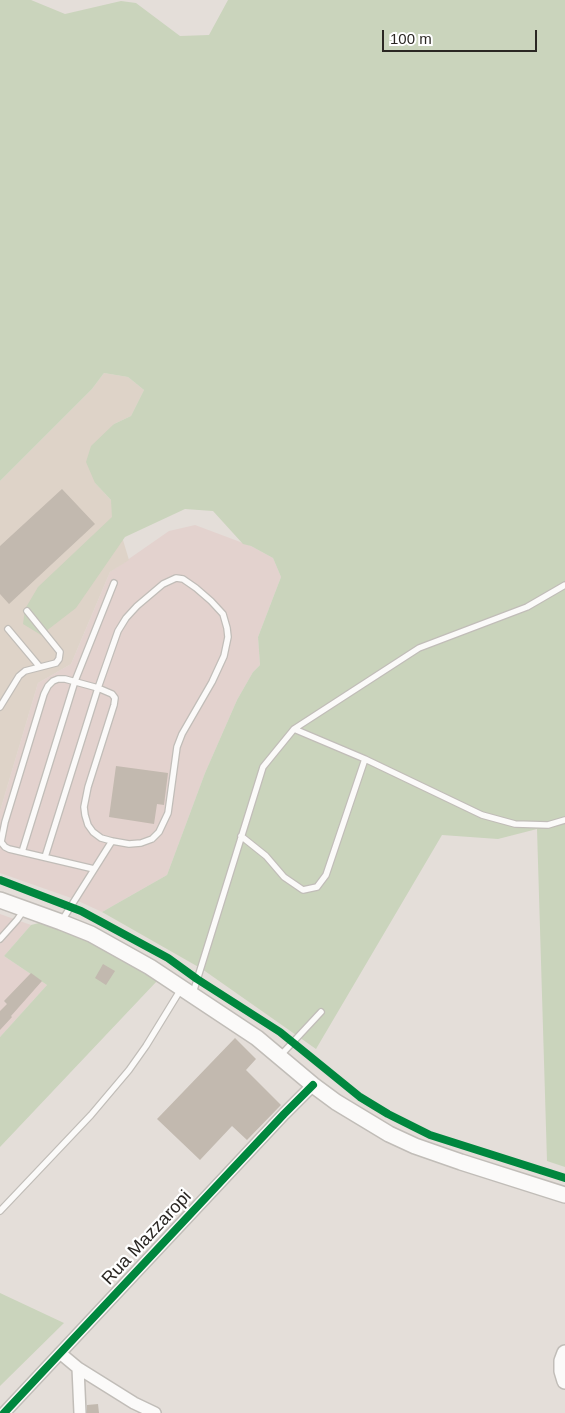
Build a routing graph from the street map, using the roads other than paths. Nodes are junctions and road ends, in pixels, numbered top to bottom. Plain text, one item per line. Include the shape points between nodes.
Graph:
1 (114, 583) dead end
2 (565, 585) edge
3 (27, 611) dead end
4 (8, 629) dead end
5 (39, 666) junction
6 (75, 681) junction
7 (98, 688) junction
8 (0, 706) edge
9 (294, 729) junction
10 (365, 759) junction
11 (565, 820) edge
12 (241, 836) junction
13 (112, 841) junction
14 (22, 852) junction
15 (45, 857) junction
16 (94, 869) junction
17 (0, 900) edge
18 (25, 908) junction
19 (61, 922) junction
20 (0, 939) edge
21 (187, 991) junction
22 (321, 1012) dead end
23 (280, 1056) junction
24 (313, 1085) junction
25 (565, 1195) edge
26 (0, 1212) edge
27 (60, 1353) junction
28 (565, 1353) edge
29 (78, 1368) junction
30 (565, 1381) edge
31 (4, 1413) edge
32 (80, 1413) edge
33 (154, 1413) edge

1 - 6 lane
2 - 9 lane via 527,607 419,648
3 - 5 lane via 60,652 56,663
4 - 5 lane
5 - 8 lane via 19,676
6 - 7 lane
6 - 14 lane
6 - 14 lane via 58,679 48,686 44,694 1,836 5,847
7 - 13 lane via 115,698 88,787 84,815 93,832
7 - 13 lane via 118,631 126,618 163,584 176,578 183,579 222,614 228,637 224,656 177,747 165,822 152,839 141,844
7 - 15 lane
9 - 10 lane
9 - 12 lane via 263,767
10 - 11 lane via 482,815 515,824 548,825
10 - 12 lane via 326,875 317,887 303,890 284,877 266,856
12 - 21 lane
13 - 16 lane
14 - 15 lane
15 - 16 lane
16 - 19 lane
17 - 18 main road
18 - 19 main road
18 - 20 lane
19 - 21 main road via 91,934
21 - 23 main road
21 - 26 lane via 130,1070
22 - 23 lane
23 - 24 main road
24 - 25 main road via 389,1134 415,1146
24 - 27 street, Rua Mazzaropi
27 - 29 street
27 - 31 street, Rua Mazzaropi
28 - 30 main road via 562,1361
29 - 32 street
29 - 33 street

